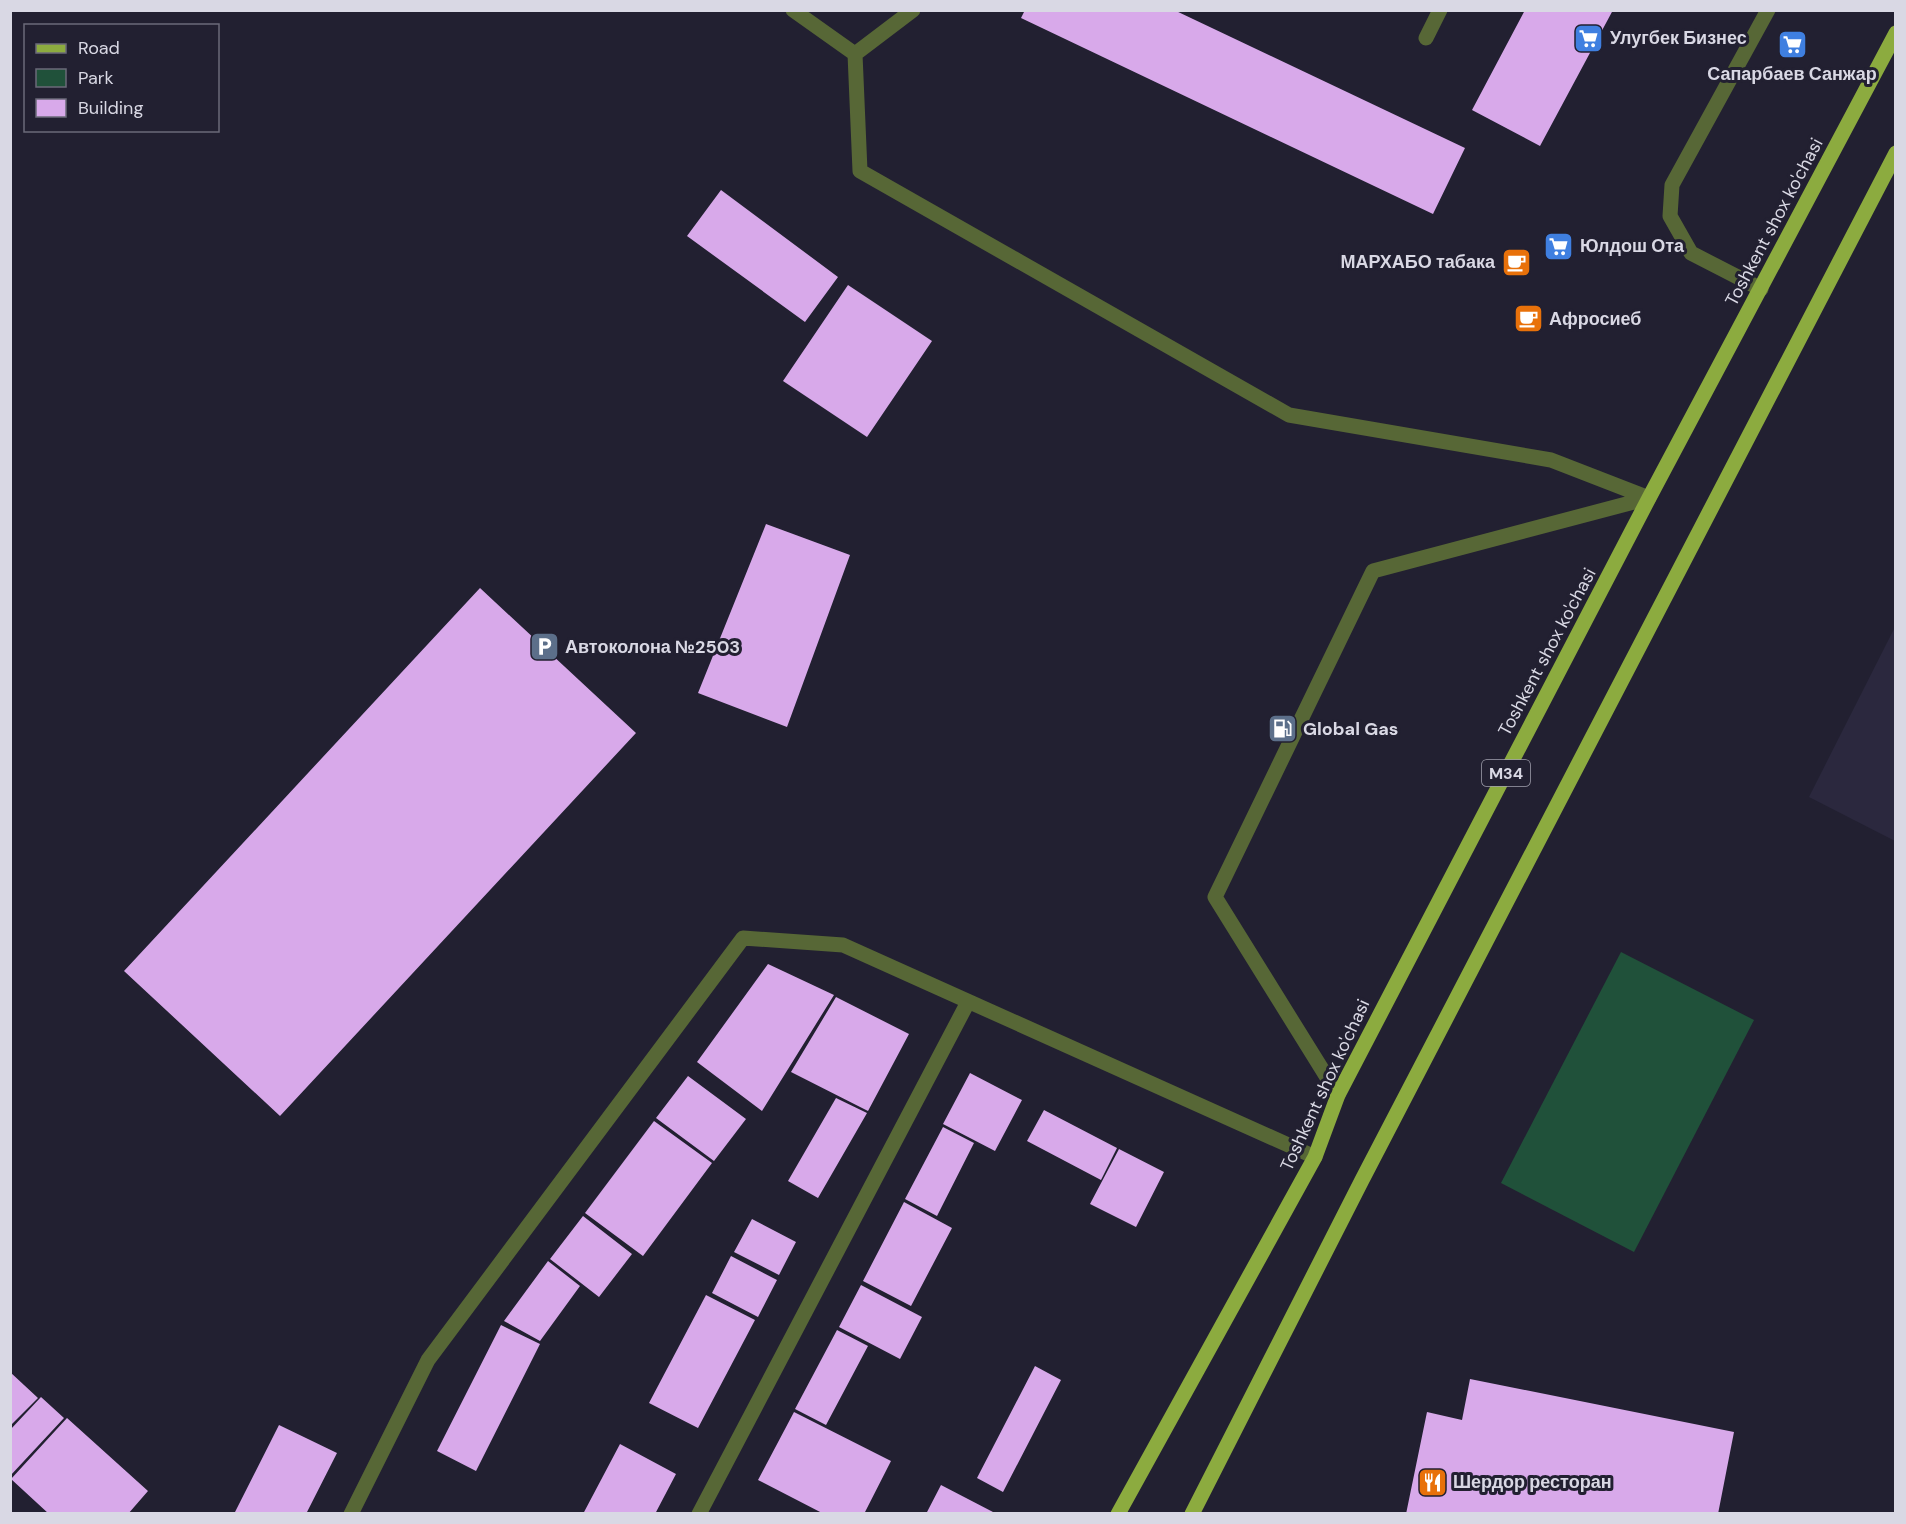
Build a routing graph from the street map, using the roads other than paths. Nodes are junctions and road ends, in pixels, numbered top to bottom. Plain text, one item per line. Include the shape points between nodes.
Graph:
1 (793, 10) edge
2 (913, 10) edge
3 (1440, 10) edge
4 (1768, 10) edge
5 (1896, 33) edge
6 (1426, 38) dead end
7 (855, 54) junction
8 (1896, 153) edge
9 (1761, 289) junction
10 (1650, 498) junction
11 (968, 1002) junction
12 (1338, 1095) junction
13 (1315, 1157) junction
14 (351, 1514) edge
15 (699, 1514) edge
16 (1118, 1514) edge
17 (1192, 1514) edge

1 - 7 street
2 - 7 street
3 - 6 street
4 - 9 street via 1672,185 1670,216 1691,254
5 - 9 main road, Toshkent shox ko'chasi / M34
7 - 10 street via 860,171 1288,415 1551,460
8 - 17 main road
9 - 10 main road, Toshkent shox ko'chasi / M34
10 - 12 main road, Toshkent shox ko'chasi / M34
10 - 12 street via 1373,571 1215,897
11 - 13 street
11 - 14 street via 843,945 743,938 428,1360
11 - 15 street
12 - 13 main road, Toshkent shox ko'chasi / M34
13 - 16 main road, Toshkent shox ko'chasi / M34

